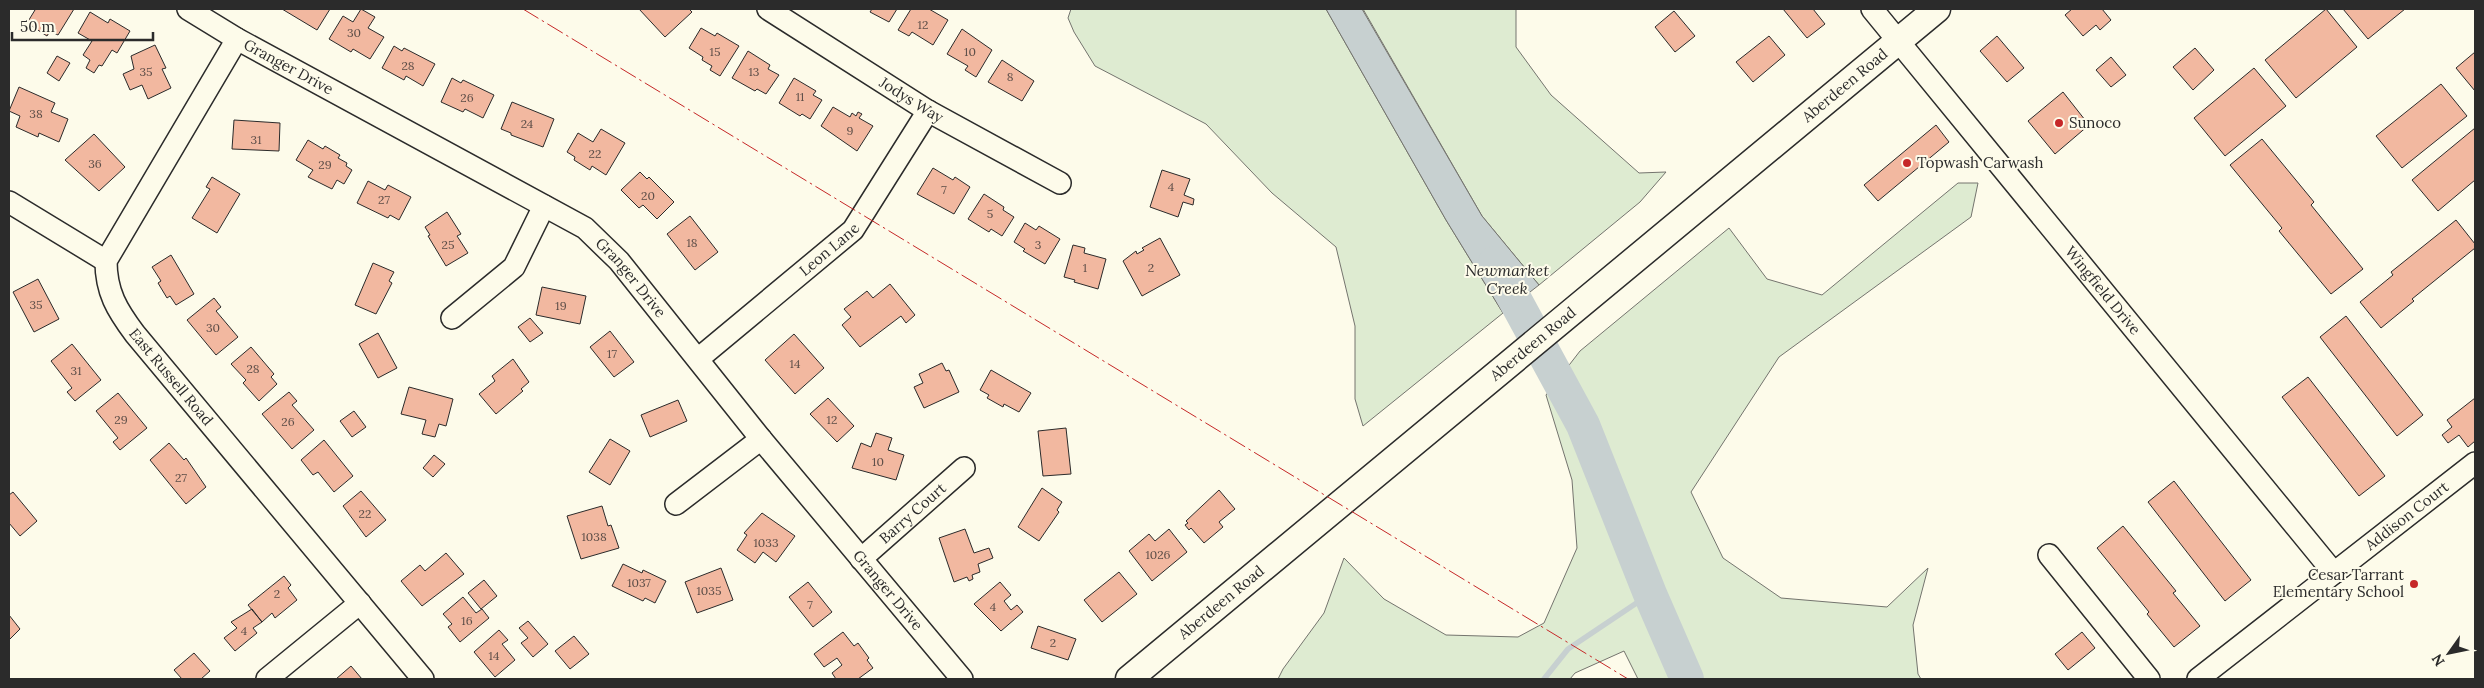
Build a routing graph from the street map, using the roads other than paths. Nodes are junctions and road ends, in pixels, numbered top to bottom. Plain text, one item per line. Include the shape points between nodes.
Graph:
1 (188, 9) edge
2 (768, 9) edge
3 (1872, 9) edge
4 (1936, 9) edge
5 (237, 39) junction
6 (1898, 41) junction
7 (928, 111) junction
8 (1060, 183) dead end
9 (9, 202) edge
10 (544, 206) junction
11 (106, 261) junction
12 (452, 318) dead end
13 (698, 359) junction
14 (761, 439) junction
15 (2475, 463) edge
16 (964, 468) dead end
17 (676, 504) dead end
18 (2049, 555) dead end
19 (861, 559) junction
20 (2334, 573) junction
21 (360, 603) junction
22 (267, 679) edge
23 (423, 679) edge
24 (962, 679) edge
25 (1129, 679) edge
26 (2149, 679) edge
27 (2198, 679) edge

1 - 5 street, Granger Drive
2 - 7 street, Jodys Way
3 - 6 street, Wingfield Drive
4 - 6 main road, Aberdeen Road
5 - 10 street, Granger Drive
5 - 11 street
6 - 20 street, Wingfield Drive
6 - 25 main road, Aberdeen Road
7 - 8 street, Jodys Way
7 - 13 street, Leon Lane via 853,230
9 - 11 street
10 - 12 street via 514,267
10 - 13 street, Granger Drive via 585,228 620,261
11 - 21 street, East Russell Road via 106,278 116,309
13 - 14 street, Granger Drive
14 - 17 street
14 - 19 street, Granger Drive
15 - 20 street, Addison Court
16 - 19 street, Barry Court
18 - 26 street
19 - 24 street, Granger Drive
20 - 27 street, Addison Court
21 - 22 street
21 - 23 street, East Russell Road

